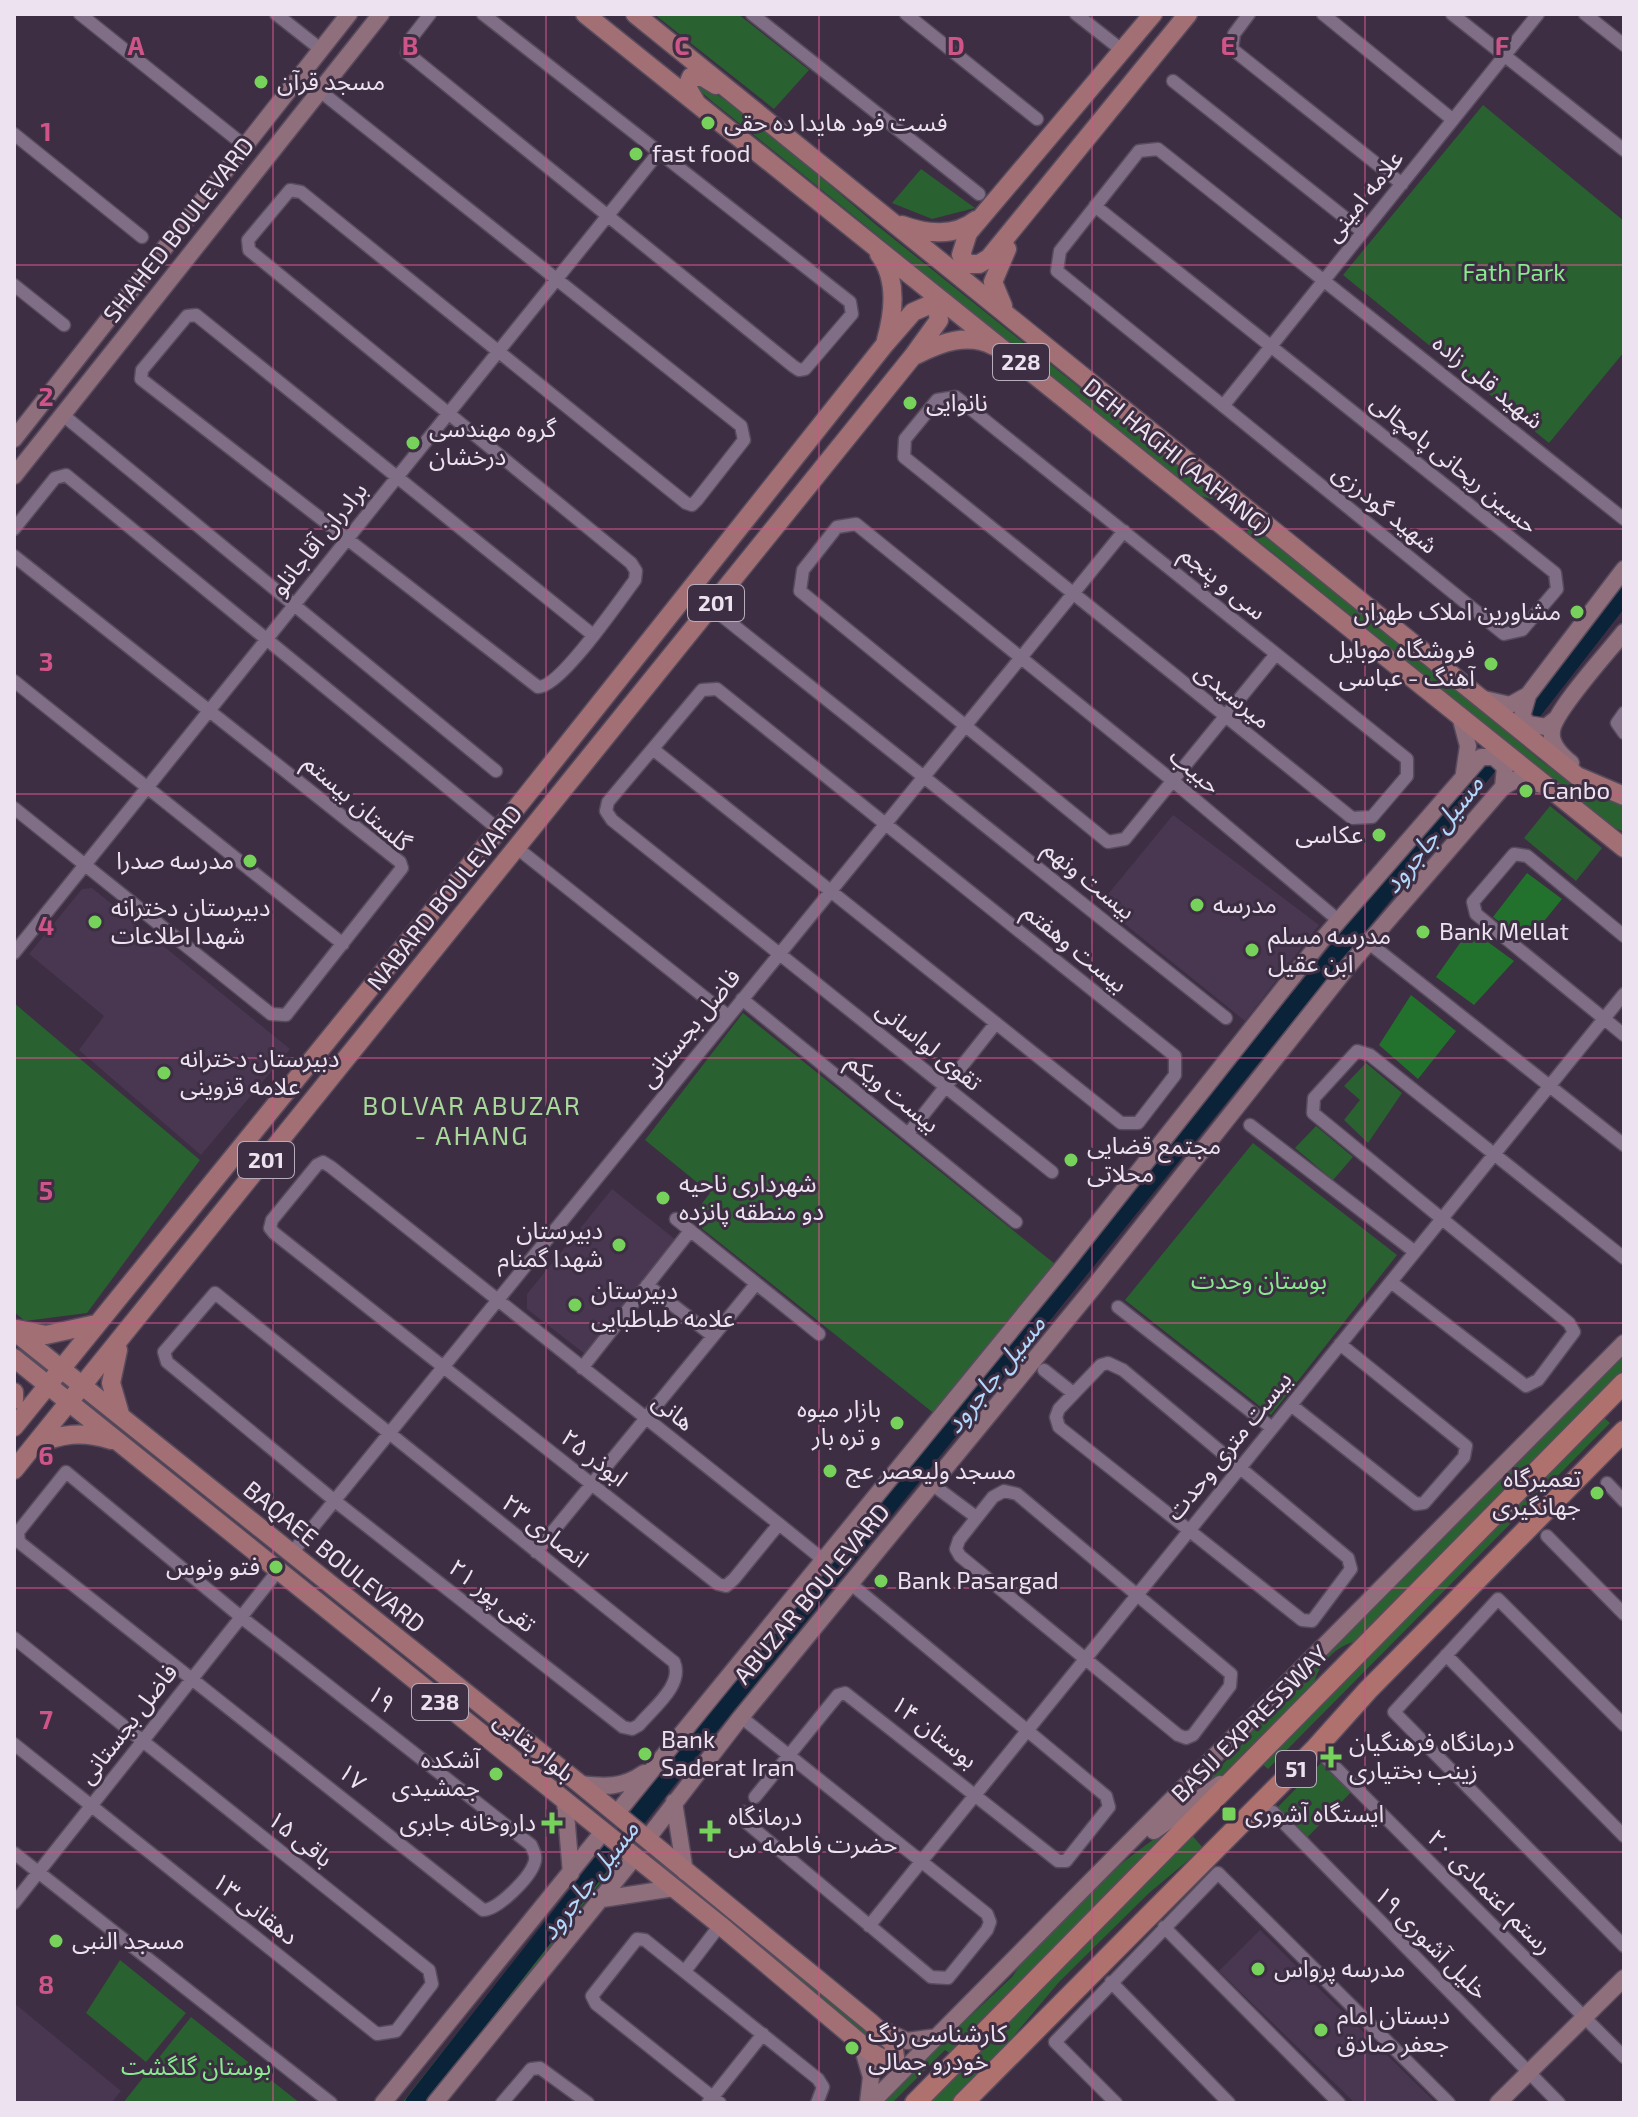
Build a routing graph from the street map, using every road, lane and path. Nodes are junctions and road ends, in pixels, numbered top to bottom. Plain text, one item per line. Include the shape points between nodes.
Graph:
1 (80, 14) edge
2 (276, 14) edge
3 (349, 14) edge
4 (381, 14) edge
5 (430, 14) edge
6 (483, 14) edge
7 (585, 14) edge
8 (635, 14) edge
9 (752, 14) edge
10 (906, 14) edge
11 (1076, 14) edge
12 (1153, 14) edge
13 (1188, 14) edge
14 (1249, 14) edge
15 (1323, 14) edge
16 (1452, 14) edge
17 (1538, 14) edge
18 (1585, 14) edge
19 (662, 36) junction
20 (314, 44) dead end
21 (1624, 45) edge
22 (1123, 51) junction
23 (635, 54) junction
24 (1505, 56) junction
25 (1173, 81) dead end
26 (320, 91) junction
27 (746, 103) junction
28 (699, 107) junction
29 (1037, 119) dead end
30 (1453, 120) junction
31 (14, 134) edge
32 (245, 146) junction
33 (1624, 150) edge
34 (659, 152) junction
35 (264, 161) junction
36 (1402, 184) junction
37 (979, 194) dead end
38 (997, 203) junction
39 (1095, 206) junction
40 (878, 210) junction
41 (1027, 212) junction
42 (607, 217) junction
43 (1363, 232) junction
44 (142, 237) dead end
45 (870, 242) junction
46 (557, 279) junction
47 (1324, 280) junction
48 (14, 285) edge
49 (1016, 319) junction
50 (64, 325) dead end
51 (886, 343) junction
52 (1271, 346) junction
53 (498, 353) junction
54 (1013, 355) junction
55 (913, 356) junction
56 (956, 397) joint
57 (1223, 406) junction
58 (449, 414) junction
59 (63, 415) junction
60 (14, 438) edge
61 (34, 451) junction
62 (14, 476) edge
63 (397, 478) junction
64 (1171, 484) junction
65 (1221, 485) junction
66 (1624, 519) edge
67 (14, 529) edge
68 (1124, 531) junction
69 (347, 540) junction
70 (1286, 540) junction
71 (1244, 542) junction
72 (14, 556) edge
73 (1624, 569) edge
74 (1072, 594) junction
75 (296, 603) junction
76 (712, 608) junction
77 (1522, 630) joint
78 (1624, 632) edge
79 (593, 635) junction
80 (266, 640) junction
81 (1276, 654) junction
82 (1021, 657) junction
83 (14, 681) edge
84 (1528, 695) junction
85 (1485, 701) junction
86 (211, 709) junction
87 (1624, 713) edge
88 (1224, 718) junction
89 (1556, 719) junction
90 (1468, 722) junction
91 (965, 726) junction
92 (1624, 733) edge
93 (654, 750) junction
94 (496, 771) dead end
95 (925, 775) junction
96 (1464, 776) junction
97 (1173, 781) junction
98 (1596, 784) junction
99 (148, 787) junction
100 (1503, 787) junction
101 (1547, 787) junction
102 (1624, 796) edge
103 (14, 808) edge
104 (1372, 817) joint
105 (884, 824) junction
106 (498, 829) junction
107 (517, 848) junction
108 (1624, 848) edge
109 (84, 866) junction
110 (831, 890) junction
111 (1338, 920) junction
112 (19, 936) edge
113 (1624, 936) edge
114 (1369, 943) junction
115 (343, 944) junction
116 (14, 953) edge
117 (779, 953) junction
118 (1624, 994) edge
119 (742, 999) junction
120 (728, 1016) junction
121 (1226, 1018) dead end
122 (1604, 1019) junction
123 (996, 1023) junction
124 (1624, 1035) edge
125 (1551, 1085) junction
126 (945, 1087) junction
127 (1250, 1125) dead end
128 (908, 1134) junction
129 (1624, 1145) edge
130 (1495, 1153) junction
131 (323, 1162) joint
132 (1052, 1172) dead end
133 (676, 1219) dead end
134 (1441, 1220) junction
135 (1016, 1222) dead end
136 (690, 1231) junction
137 (1415, 1252) junction
138 (1624, 1258) edge
139 (1391, 1282) junction
140 (756, 1284) junction
141 (647, 1285) junction
142 (215, 1293) joint
143 (497, 1301) junction
144 (1118, 1307) dead end
145 (96, 1324) junction
146 (14, 1329) edge
147 (125, 1334) junction
148 (819, 1334) dead end
149 (713, 1336) junction
150 (1624, 1343) edge
151 (1340, 1344) junction
152 (14, 1358) edge
153 (443, 1367) junction
154 (60, 1368) junction
155 (582, 1368) junction
156 (1044, 1370) dead end
157 (1624, 1383) edge
158 (47, 1384) junction
159 (83, 1387) junction
160 (14, 1392) edge
161 (1073, 1393) junction
162 (14, 1400) edge
163 (68, 1403) junction
164 (1291, 1405) junction
165 (122, 1416) junction
166 (646, 1419) junction
167 (14, 1427) edge
168 (1272, 1428) junction
169 (1624, 1431) edge
170 (388, 1435) junction
171 (117, 1442) junction
172 (33, 1447) junction
173 (1238, 1469) junction
174 (14, 1470) edge
175 (1607, 1483) dead end
176 (592, 1485) junction
177 (933, 1485) junction
178 (335, 1501) junction
179 (1624, 1501) edge
180 (976, 1517) junction
181 (779, 1524) junction
182 (1189, 1531) junction
183 (1547, 1536) dead end
184 (17, 1538) joint
185 (536, 1552) junction
186 (291, 1554) junction
187 (821, 1558) junction
188 (277, 1572) junction
189 (851, 1584) junction
190 (1135, 1596) junction
191 (1624, 1614) edge
192 (241, 1617) junction
193 (14, 1638) edge
194 (1446, 1655) junction
195 (1085, 1659) junction
196 (674, 1662) joint
197 (193, 1678) junction
198 (741, 1717) junction
199 (1624, 1725) edge
200 (1028, 1730) junction
201 (142, 1742) junction
202 (14, 1744) edge
203 (791, 1754) junction
204 (1326, 1758) dead end
205 (1244, 1767) junction
206 (652, 1768) junction
207 (580, 1784) junction
208 (976, 1793) junction
209 (755, 1797) dead end
210 (565, 1802) junction
211 (674, 1802) junction
212 (91, 1807) junction
213 (744, 1812) dead end
214 (1273, 1812) dead end
215 (620, 1817) junction
216 (606, 1836) junction
217 (1624, 1836) edge
218 (644, 1838) junction
219 (14, 1853) edge
220 (630, 1854) junction
221 (1116, 1859) junction
222 (921, 1862) junction
223 (39, 1872) junction
224 (685, 1872) junction
225 (571, 1873) junction
226 (674, 1888) junction
227 (602, 1899) junction
228 (14, 1903) edge
229 (483, 1910) joint
230 (720, 1925) junction
231 (869, 1926) junction
232 (1164, 1927) junction
233 (1624, 1946) edge
234 (685, 1971) junction
235 (1624, 1978) edge
236 (1115, 1986) junction
237 (1584, 2018) junction
238 (870, 2022) junction
239 (396, 2031) joint
240 (763, 2034) junction
241 (939, 2037) junction
242 (861, 2043) junction
243 (1624, 2057) edge
244 (1527, 2072) junction
245 (713, 2101) edge
246 (331, 2103) edge
247 (383, 2103) edge
248 (435, 2103) edge
249 (502, 2103) edge
250 (588, 2103) edge
251 (817, 2103) edge
252 (870, 2103) edge
253 (915, 2103) edge
254 (963, 2103) edge
255 (1116, 2103) edge
256 (1229, 2103) edge
257 (1339, 2103) edge
258 (1449, 2103) edge
259 (1498, 2103) edge
260 (1559, 2103) edge

1 - 32 street
2 - 20 street
3 - 32 main road, SHAHED BOULEVARD
4 - 26 main road, SHAHED BOULEVARD
5 - 42 street via 406,48
6 - 34 street
7 - 23 main road, DEH HAGHI (AAHANG) / 228
8 - 19 main road, DEH HAGHI (AAHANG) / 228
9 - 37 street
10 - 29 street
11 - 22 street
12 - 22 main road
13 - 41 main road
14 - 36 street via 1234,34 1232,49
15 - 30 street
16 - 24 street
17 - 24 street, علامه امینی
18 - 21 street
19 - 23 main road via 662,58
19 - 27 main road, DEH HAGHI (AAHANG) / 228
22 - 38 main road
23 - 28 main road, DEH HAGHI (AAHANG) / 228
24 - 30 street, علامه امینی
24 - 33 street
25 - 43 street
26 - 35 main road, SHAHED BOULEVARD
26 - 46 street
27 - 28 main road via 697,76 687,87
27 - 40 main road, DEH HAGHI (AAHANG) / 228
28 - 45 main road, DEH HAGHI (AAHANG) / 228
30 - 36 street, علامه امینی
31 - 44 street
32 - 35 main road
32 - 60 main road, SHAHED BOULEVARD
34 - 42 street, برادران آقاجانلو
34 - 42 street via 853,307 852,314 799,370
35 - 59 main road, SHAHED BOULEVARD
36 - 43 street, علامه امینی
38 - 40 main road via 969,226 948,232 904,226
38 - 41 main road via 963,242 961,255 967,264 989,258
39 - 47 street, شهید قلی زاده via 1139,151 1158,149
39 - 52 street, حسین ریحانی پامچالی
39 - 57 street via 1060,251 1057,271
40 - 49 main road, DEH HAGHI (AAHANG) / 228
41 - 49 main road via 993,282 1000,303
42 - 46 street, برادران آقاجانلو
43 - 47 street, علامه امینی
45 - 51 main road via 891,279 892,319
45 - 54 main road, DEH HAGHI (AAHANG) / 228
46 - 53 street, برادران آقاجانلو
46 - 53 street via 745,433 744,440 692,505
47 - 52 street, علامه امینی
47 - 66 street, شهید قلی زاده
48 - 50 street
49 - 65 main road, DEH HAGHI (AAHANG) / 228
51 - 55 main road, 201 via 913,312 929,305 937,309 939,320
51 - 106 main road, NABARD BOULEVARD / 201
52 - 57 street, علامه امینی
52 - 77 street, حسین ریحانی پامچالی via 1555,573 1557,589
53 - 58 street, برادران آقاجانلو
53 - 58 street via 296,190 290,190 246,244
54 - 55 main road via 972,340 951,341
54 - 64 main road, DEH HAGHI (AAHANG) / 228
55 - 76 main road, NABARD BOULEVARD / 201
56 - 68 street, سی و پنجم
56 - 74 street, میرسیدی via 937,400 905,439 904,457
57 - 77 street, شهید گودرزی via 1504,634
58 - 63 street, برادران آقاجانلو
58 - 79 street via 631,563 635,580
59 - 61 main road, SHAHED BOULEVARD
59 - 75 street
60 - 61 main road
61 - 62 main road, SHAHED BOULEVARD
63 - 69 street, برادران آقاجانلو
63 - 69 street via 192,314 140,375
63 - 79 street
64 - 65 main road via 1216,507 1224,499
64 - 71 main road, DEH HAGHI (AAHANG) / 228
65 - 70 main road, DEH HAGHI (AAHANG) / 228
67 - 80 street via 55,478 66,475
68 - 74 street, فاضل بجستانی
68 - 81 street, سی و پنجم
69 - 75 street, برادران آقاجانلو
69 - 79 street via 538,687 546,688
70 - 71 main road via 1246,520 1239,529
70 - 85 main road, DEH HAGHI (AAHANG) / 228
71 - 90 main road, DEH HAGHI (AAHANG) / 228
72 - 86 street
73 - 84 main road
74 - 82 street, فاضل بجستانی
74 - 88 street, میرسیدی
75 - 80 street, برادران آقاجانلو
75 - 94 street
76 - 95 street, بیست ونهم
76 - 107 main road, NABARD BOULEVARD / 201
78 - 89 main road
80 - 86 street, برادران آقاجانلو
80 - 106 street
81 - 88 street
81 - 104 street, سی و پنجم via 1407,759 1407,776
82 - 91 street, فاضل بجستانی
82 - 91 street, حبیب via 856,524 837,527 803,570 800,591
82 - 97 street, حبیب
83 - 99 street
84 - 85 main road via 1510,705
84 - 89 main road via 1522,716 1528,724 1546,727
85 - 98 main road, 228 via 1577,776
86 - 99 street, برادران آقاجانلو
86 - 115 street, گلستان بیستم via 400,862 399,874
87 - 92 street via 1617,723
88 - 97 street
88 - 104 street, میرسیدی via 1352,818
89 - 98 main road via 1552,739 1559,753
90 - 96 main road
90 - 101 main road, 228
91 - 95 street, فاضل بجستانی
91 - 97 street via 1108,842 1125,839
93 - 105 street via 702,690 717,689
93 - 110 street
93 - 117 street, تقوی لواسانی via 606,811
95 - 105 street, فاضل بجستانی
95 - 121 street, بیست ونهم
96 - 100 main road, ABUZAR BOULEVARD via 1488,756 1507,772
96 - 111 main road, ABUZAR BOULEVARD
97 - 111 street, حبیب
98 - 102 main road, 228
99 - 109 street, برادران آقاجانلو
99 - 115 street
100 - 101 main road via 1517,779
100 - 114 main road, ABUZAR BOULEVARD
101 - 108 main road, 228
103 - 109 street
105 - 110 street, فاضل بجستانی
105 - 123 street, بیست وهفتم via 1175,1056 1175,1075 1138,1123 1121,1123
106 - 145 main road, NABARD BOULEVARD / 201
107 - 120 street
107 - 147 main road, NABARD BOULEVARD / 201
109 - 112 street, برادران آقاجانلو
109 - 115 street via 271,1014 286,1015
110 - 117 street, فاضل بجستانی
110 - 123 street
111 - 187 main road, ABUZAR BOULEVARD via 1056,1275
112 - 116 street, برادران آقاجانلو
113 - 122 street via 1527,856 1514,854 1505,861 1473,902 1476,914
114 - 125 street
114 - 177 main road, ABUZAR BOULEVARD
117 - 119 street, فاضل بجستانی
117 - 126 street, تقوی لواسانی
118 - 122 street, بیست متری وحدت
119 - 120 street, فاضل بجستانی
119 - 128 street, بیست ویکم
120 - 143 street, فاضل بجستانی
122 - 124 street
122 - 125 street, بیست متری وحدت
123 - 126 street
125 - 129 street
125 - 130 street, بیست متری وحدت
126 - 128 street
126 - 132 street, تقوی لواسانی
127 - 137 street
128 - 135 street, بیست ویکم
130 - 134 street, بیست متری وحدت
130 - 134 street via 1363,1052 1351,1055 1314,1098 1313,1113
130 - 138 street
131 - 143 street, هانی
131 - 153 street, ابوذر ۲۵ via 270,1228
133 - 136 street
134 - 137 street, بیست متری وحدت
134 - 139 street via 1569,1323 1573,1337 1532,1386 1519,1383
136 - 140 street
136 - 141 street
137 - 139 street, بیست متری وحدت
139 - 151 street, بیست متری وحدت
140 - 148 street
140 - 149 street
141 - 149 street
141 - 155 street
142 - 170 street, انصاری ۲۳
142 - 178 street, تقی پور ۲۱ via 163,1357
143 - 153 street, فاضل بجستانی
143 - 155 street, هانی
144 - 168 street
145 - 146 main road via 46,1335
145 - 154 main road, NABARD BOULEVARD / 201
146 - 154 main road, BAQAEE BOULEVARD / 238
147 - 159 main road, NABARD BOULEVARD / 201
147 - 165 main road via 111,1383
149 - 166 street
150 - 221 main road
151 - 164 street, بیست متری وحدت
151 - 164 street via 1460,1441 1466,1452 1420,1505
152 - 158 main road, BAQAEE BOULEVARD / 238
153 - 170 street, فاضل بجستانی
153 - 176 street, ابوذر ۲۵
154 - 158 main road, NABARD BOULEVARD / 201
154 - 159 main road, BAQAEE BOULEVARD / 238
155 - 166 street, هانی
156 - 161 street
157 - 205 highway, BASIJ EXPRESSWAY / 51
158 - 163 main road, BAQAEE BOULEVARD / 238
158 - 167 main road, NABARD BOULEVARD / 201
159 - 163 main road, NABARD BOULEVARD / 201
159 - 165 main road, BAQAEE BOULEVARD / 238
160 - 162 main road
161 - 173 street via 1101,1365 1115,1366
161 - 182 street via 1059,1409 1059,1427
163 - 171 main road, BAQAEE BOULEVARD / 238
163 - 172 main road, NABARD BOULEVARD / 201
164 - 168 street, بیست متری وحدت
165 - 186 main road, BAQAEE BOULEVARD / 238
166 - 176 street
166 - 181 street, هانی
168 - 173 street, بیست متری وحدت
169 - 254 highway, 51
170 - 178 street, فاضل بجستانی
170 - 185 street, انصاری ۲۳
171 - 172 main road via 77,1433
171 - 188 main road, BAQAEE BOULEVARD / 238
172 - 174 main road, NABARD BOULEVARD / 201
173 - 182 street, بیست متری وحدت
173 - 182 street via 1351,1563 1320,1610 1308,1622
175 - 179 street
176 - 181 street, ابوذر ۲۵ via 726,1586
176 - 185 street
177 - 180 street
177 - 189 main road, ABUZAR BOULEVARD
178 - 186 street, فاضل بجستانی
178 - 196 street, تقی پور ۲۱ via 623,1727 639,1725 676,1682 679,1671
180 - 190 street via 993,1497 1004,1491 1017,1494
180 - 195 street via 959,1540 960,1556
181 - 187 street, هانی
182 - 190 street, بیست متری وحدت
183 - 191 street
184 - 192 street, ۱۹ via 66,1472
184 - 197 street, ۱۷
185 - 196 street, انصاری ۲۳
186 - 188 main road
186 - 207 main road, BAQAEE BOULEVARD / 238
187 - 206 main road, ABUZAR BOULEVARD
188 - 192 street, فاضل بجستانی
188 - 210 main road, بلوار بقایی / 238
189 - 198 main road, ABUZAR BOULEVARD
189 - 200 street
190 - 195 street, بیست متری وحدت
190 - 195 street via 1233,1680 1186,1738
192 - 197 street, فاضل بجستانی
192 - 229 street, ۱۹ via 531,1845 534,1866 500,1905
193 - 201 street, باقی ۱۵
194 - 199 street via 1498,1599
194 - 217 street
194 - 233 street via 1394,1712
195 - 200 street, بیست متری وحدت
197 - 201 street, فاضل بجستانی
197 - 229 street, ۱۷
198 - 203 street
198 - 211 main road, ABUZAR BOULEVARD
200 - 208 street, بیست متری وحدت
200 - 208 street, بوستان ۱۴ via 1109,1800 1109,1807 1066,1861 1058,1861
201 - 212 street, فاضل بجستانی
201 - 239 street, باقی ۱۵ via 429,1970 432,1984
202 - 212 street, دهقانی ۱۳
203 - 208 street, بوستان ۱۴ via 845,1693
203 - 209 street
203 - 222 street
204 - 237 street, رستم اعتمادی ۲۰
205 - 221 main road
205 - 253 highway, BASIJ EXPRESSWAY / 51
206 - 207 main road via 631,1782 606,1787
206 - 215 main road, ABUZAR BOULEVARD
207 - 215 main road, BAQAEE BOULEVARD / 238
208 - 222 street, بیست متری وحدت
210 - 216 main road, بلوار بقایی / 238
210 - 225 main road
211 - 218 main road, ABUZAR BOULEVARD
211 - 224 main road
212 - 223 street, فاضل بجستانی
212 - 239 street, دهقانی ۱۳ via 377,2034
213 - 231 street via 747,1823
214 - 244 street, خلیل آشوری ۱۹
215 - 216 main road
215 - 218 main road, 238
216 - 220 main road, 238
216 - 225 main road
218 - 220 main road
218 - 224 main road, 238
219 - 223 street
220 - 226 main road, 238
220 - 227 main road
221 - 241 main road
222 - 231 street, بیست متری وحدت
222 - 231 street via 987,1914 987,1930 948,1978 940,1980
223 - 228 street, فاضل بجستانی
223 - 246 street
224 - 238 main road, 238
225 - 247 main road
226 - 227 main road
226 - 230 main road, 238
227 - 248 main road
230 - 234 street
230 - 242 main road, 238
232 - 236 street
232 - 257 street
232 - 258 street via 1223,1878
234 - 240 street
234 - 245 street via 637,1939 592,1996
235 - 237 main road
236 - 255 street via 1055,2042
236 - 256 street
237 - 243 street, رستم اعتمادی ۲۰
237 - 244 main road
238 - 241 main road, 238 via 907,2041
238 - 242 main road via 897,2053 883,2059
240 - 245 street
240 - 251 street via 818,2079 823,2087
241 - 252 main road
242 - 252 main road via 871,2077
244 - 259 main road
244 - 260 street, خلیل آشوری ۱۹
249 - 250 street via 531,2069 548,2072

